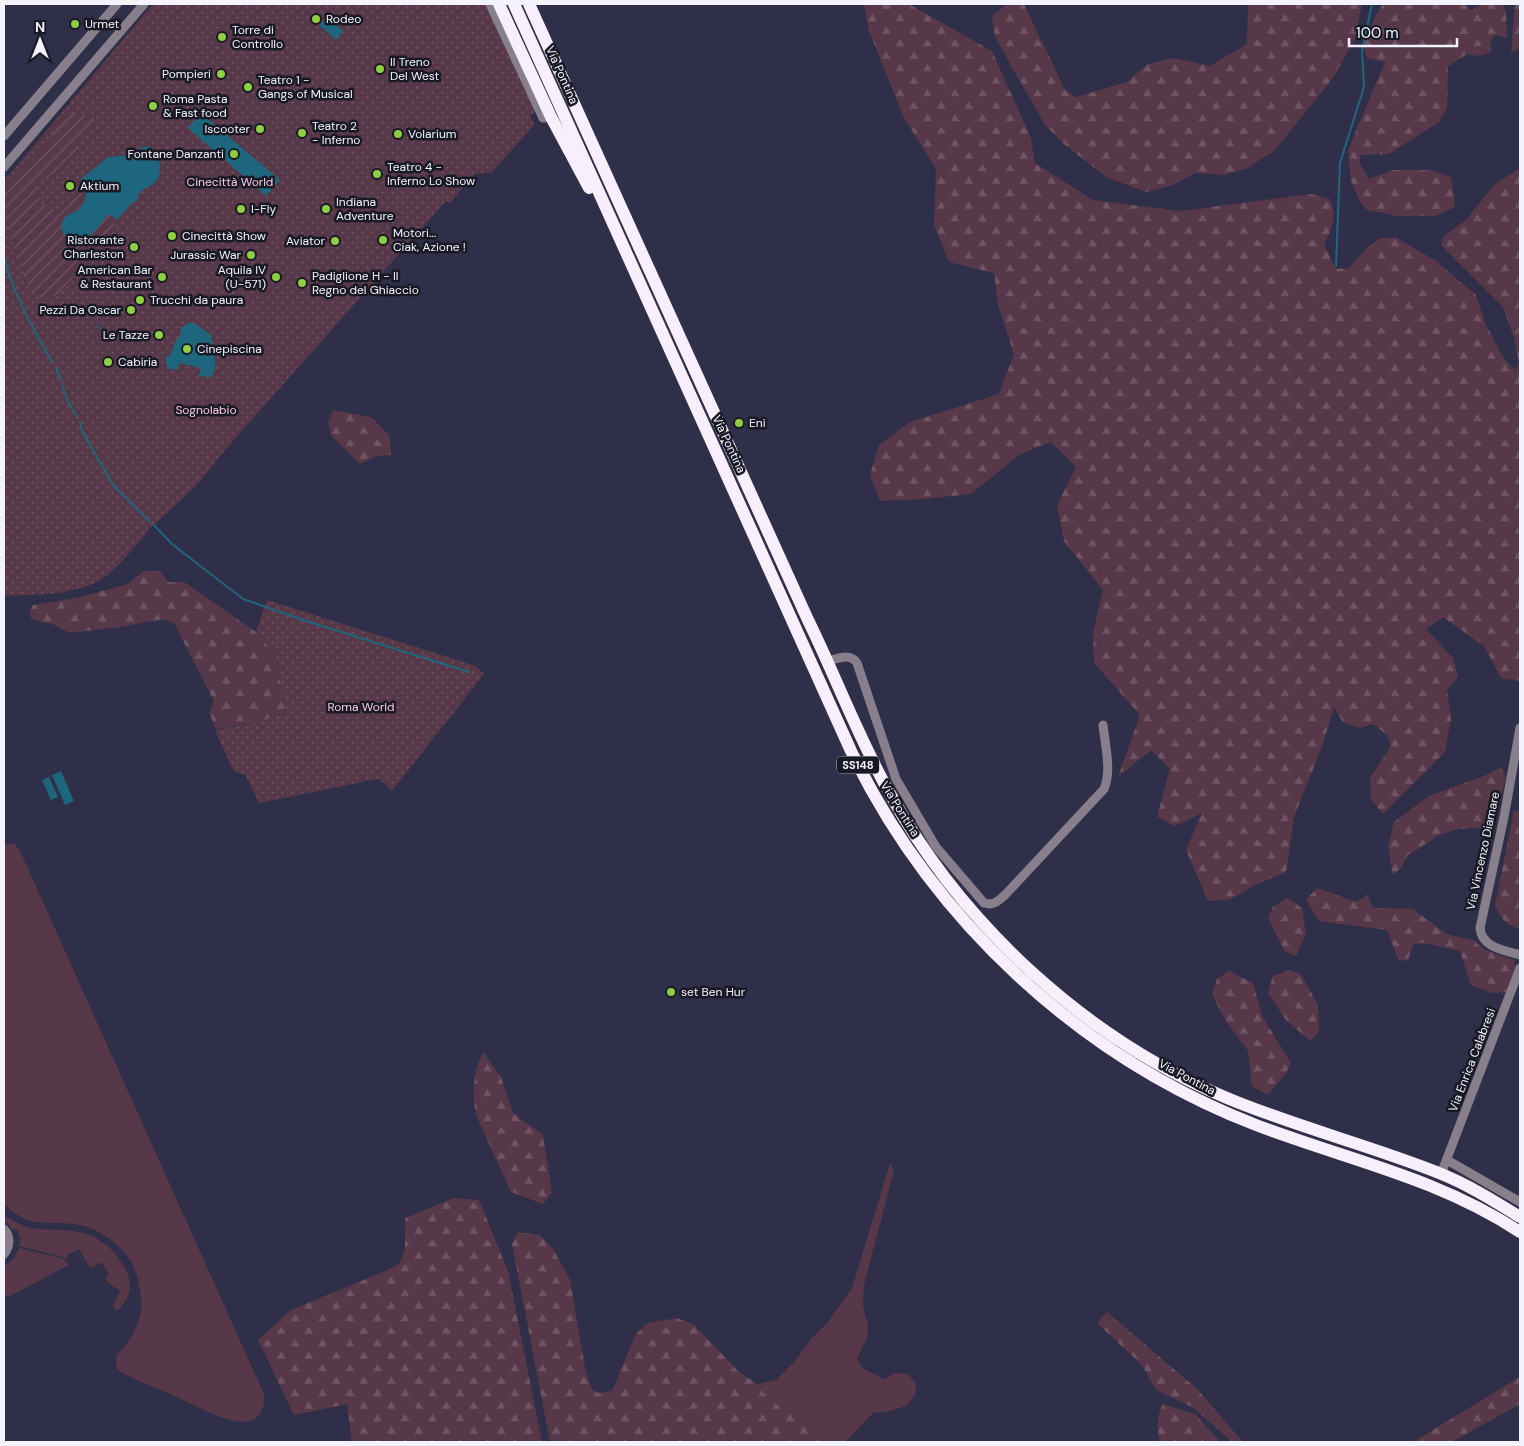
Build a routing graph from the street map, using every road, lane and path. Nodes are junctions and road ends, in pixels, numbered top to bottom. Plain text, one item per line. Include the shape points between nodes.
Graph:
1 (117, 4) edge
2 (144, 4) edge
3 (490, 4) edge
4 (499, 4) edge
5 (514, 4) edge
6 (529, 4) edge
7 (551, 117) junction
8 (4, 136) edge
9 (4, 167) edge
10 (654, 312) junction
11 (828, 661) junction
12 (1103, 725) dead end
13 (1520, 728) edge
14 (1520, 955) edge
15 (1520, 968) edge
16 (1447, 1160) junction
17 (1441, 1174) junction
18 (1520, 1202) edge
19 (1520, 1217) edge
20 (4, 1228) edge
21 (1520, 1232) edge
22 (4, 1254) edge

1 - 8 street
2 - 9 street
3 - 7 street via 543,118
4 - 7 highway
5 - 10 highway, Via Pontina / SS148
6 - 11 highway, Via Pontina / SS148
7 - 10 highway via 588,185 640,297
10 - 21 highway, Via Pontina / SS148 via 863,774 912,855 987,945 1034,990 1080,1027 1174,1088 1255,1125 1440,1189
11 - 12 street via 849,657 857,664 896,779 936,846 988,904 996,903 1104,789 1107,771
11 - 17 highway, Via Pontina / SS148 via 869,756 912,831 970,908 1030,971 1064,1000 1141,1053 1207,1089 1280,1119
13 - 14 street, Via Vincenzo Diamare via 1480,928 1487,943
15 - 16 street, Via Enrica Calabresi
16 - 17 street, Via Enrica Calabresi
16 - 18 street
17 - 19 highway, Via Pontina / SS148
20 - 22 street via 9,1244

